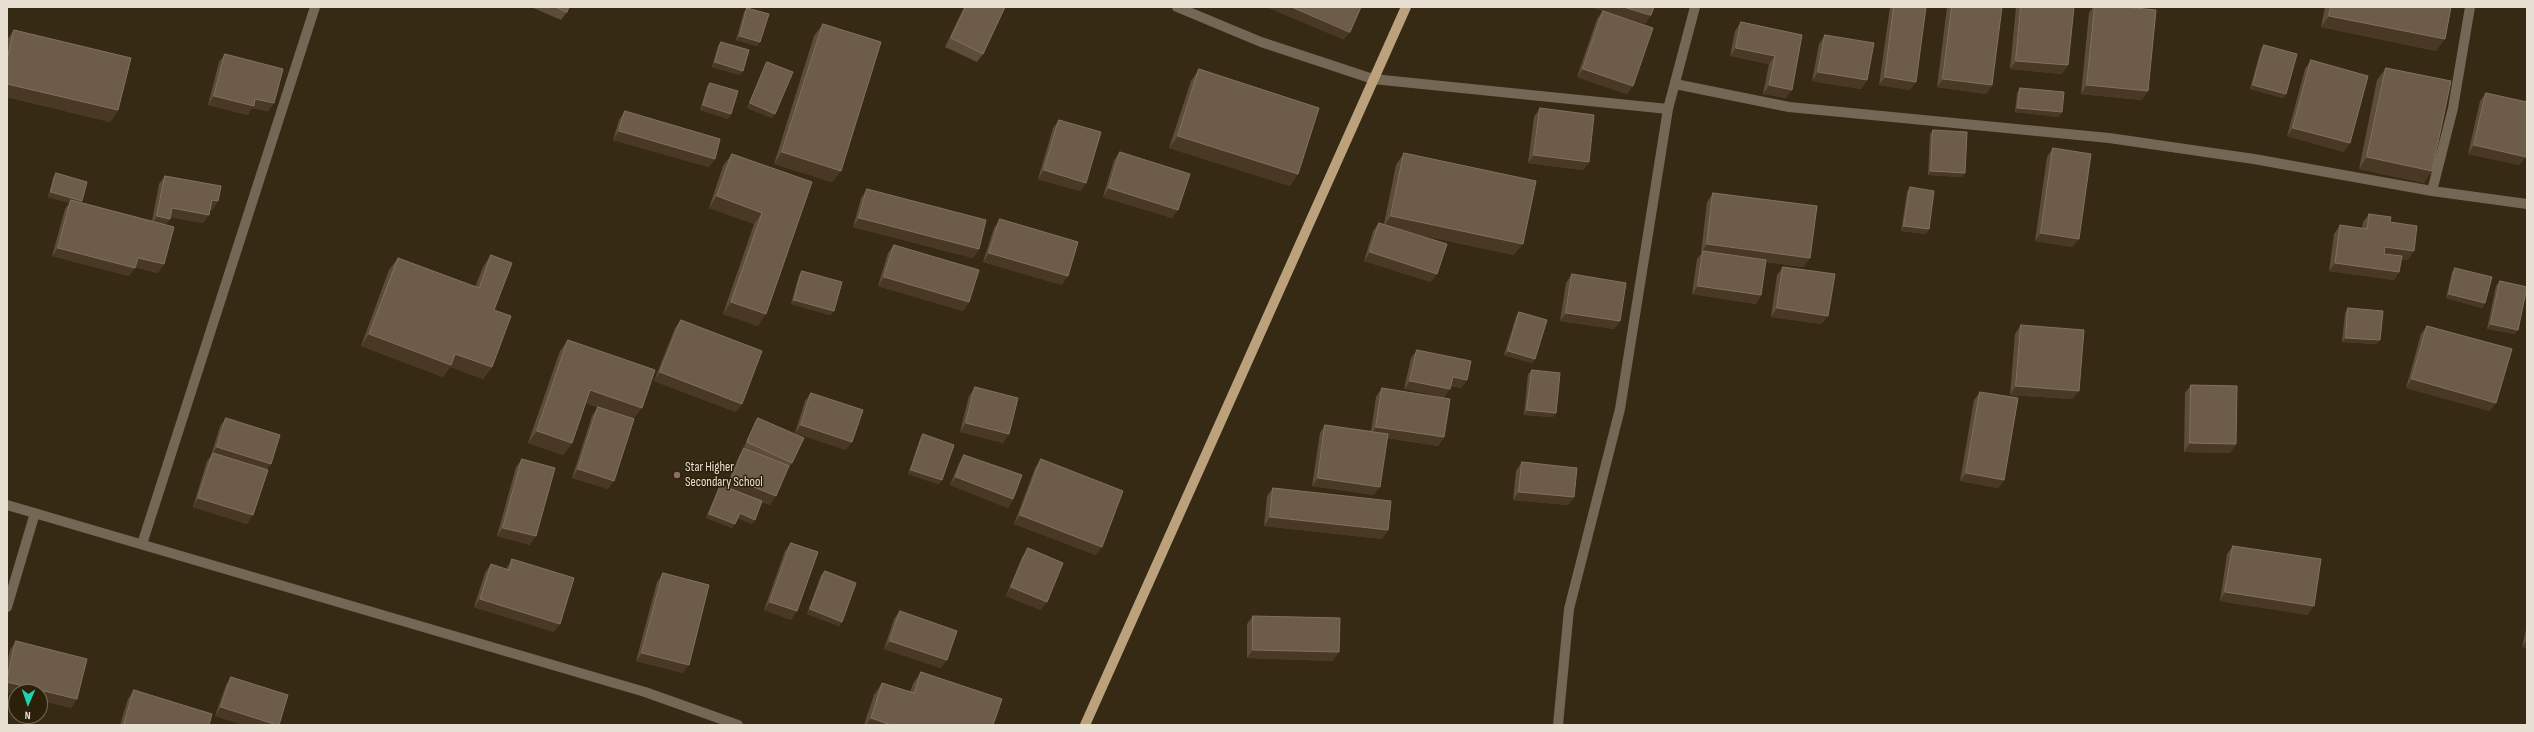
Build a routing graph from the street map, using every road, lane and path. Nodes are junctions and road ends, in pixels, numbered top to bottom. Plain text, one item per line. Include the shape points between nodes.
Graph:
1 (315, 7) edge
2 (1177, 7) edge
3 (1406, 7) edge
4 (1695, 7) edge
5 (2470, 7) edge
6 (1373, 79) junction
7 (1675, 84) junction
8 (1668, 109) junction
9 (2432, 191) junction
10 (2527, 204) edge
11 (7, 505) edge
12 (35, 513) junction
13 (142, 544) junction
14 (7, 607) edge
15 (738, 725) edge
16 (1085, 725) edge
17 (1558, 725) edge

1 - 13 street
2 - 6 street via 1261,42
3 - 6 main road
4 - 7 street
5 - 9 street via 2453,108
6 - 8 street
6 - 16 main road
7 - 8 street
7 - 9 street via 1789,107 2109,138 2254,159
8 - 17 street via 1620,409 1569,609
9 - 10 street
11 - 12 street
12 - 13 street
12 - 14 street
13 - 15 street via 645,692

